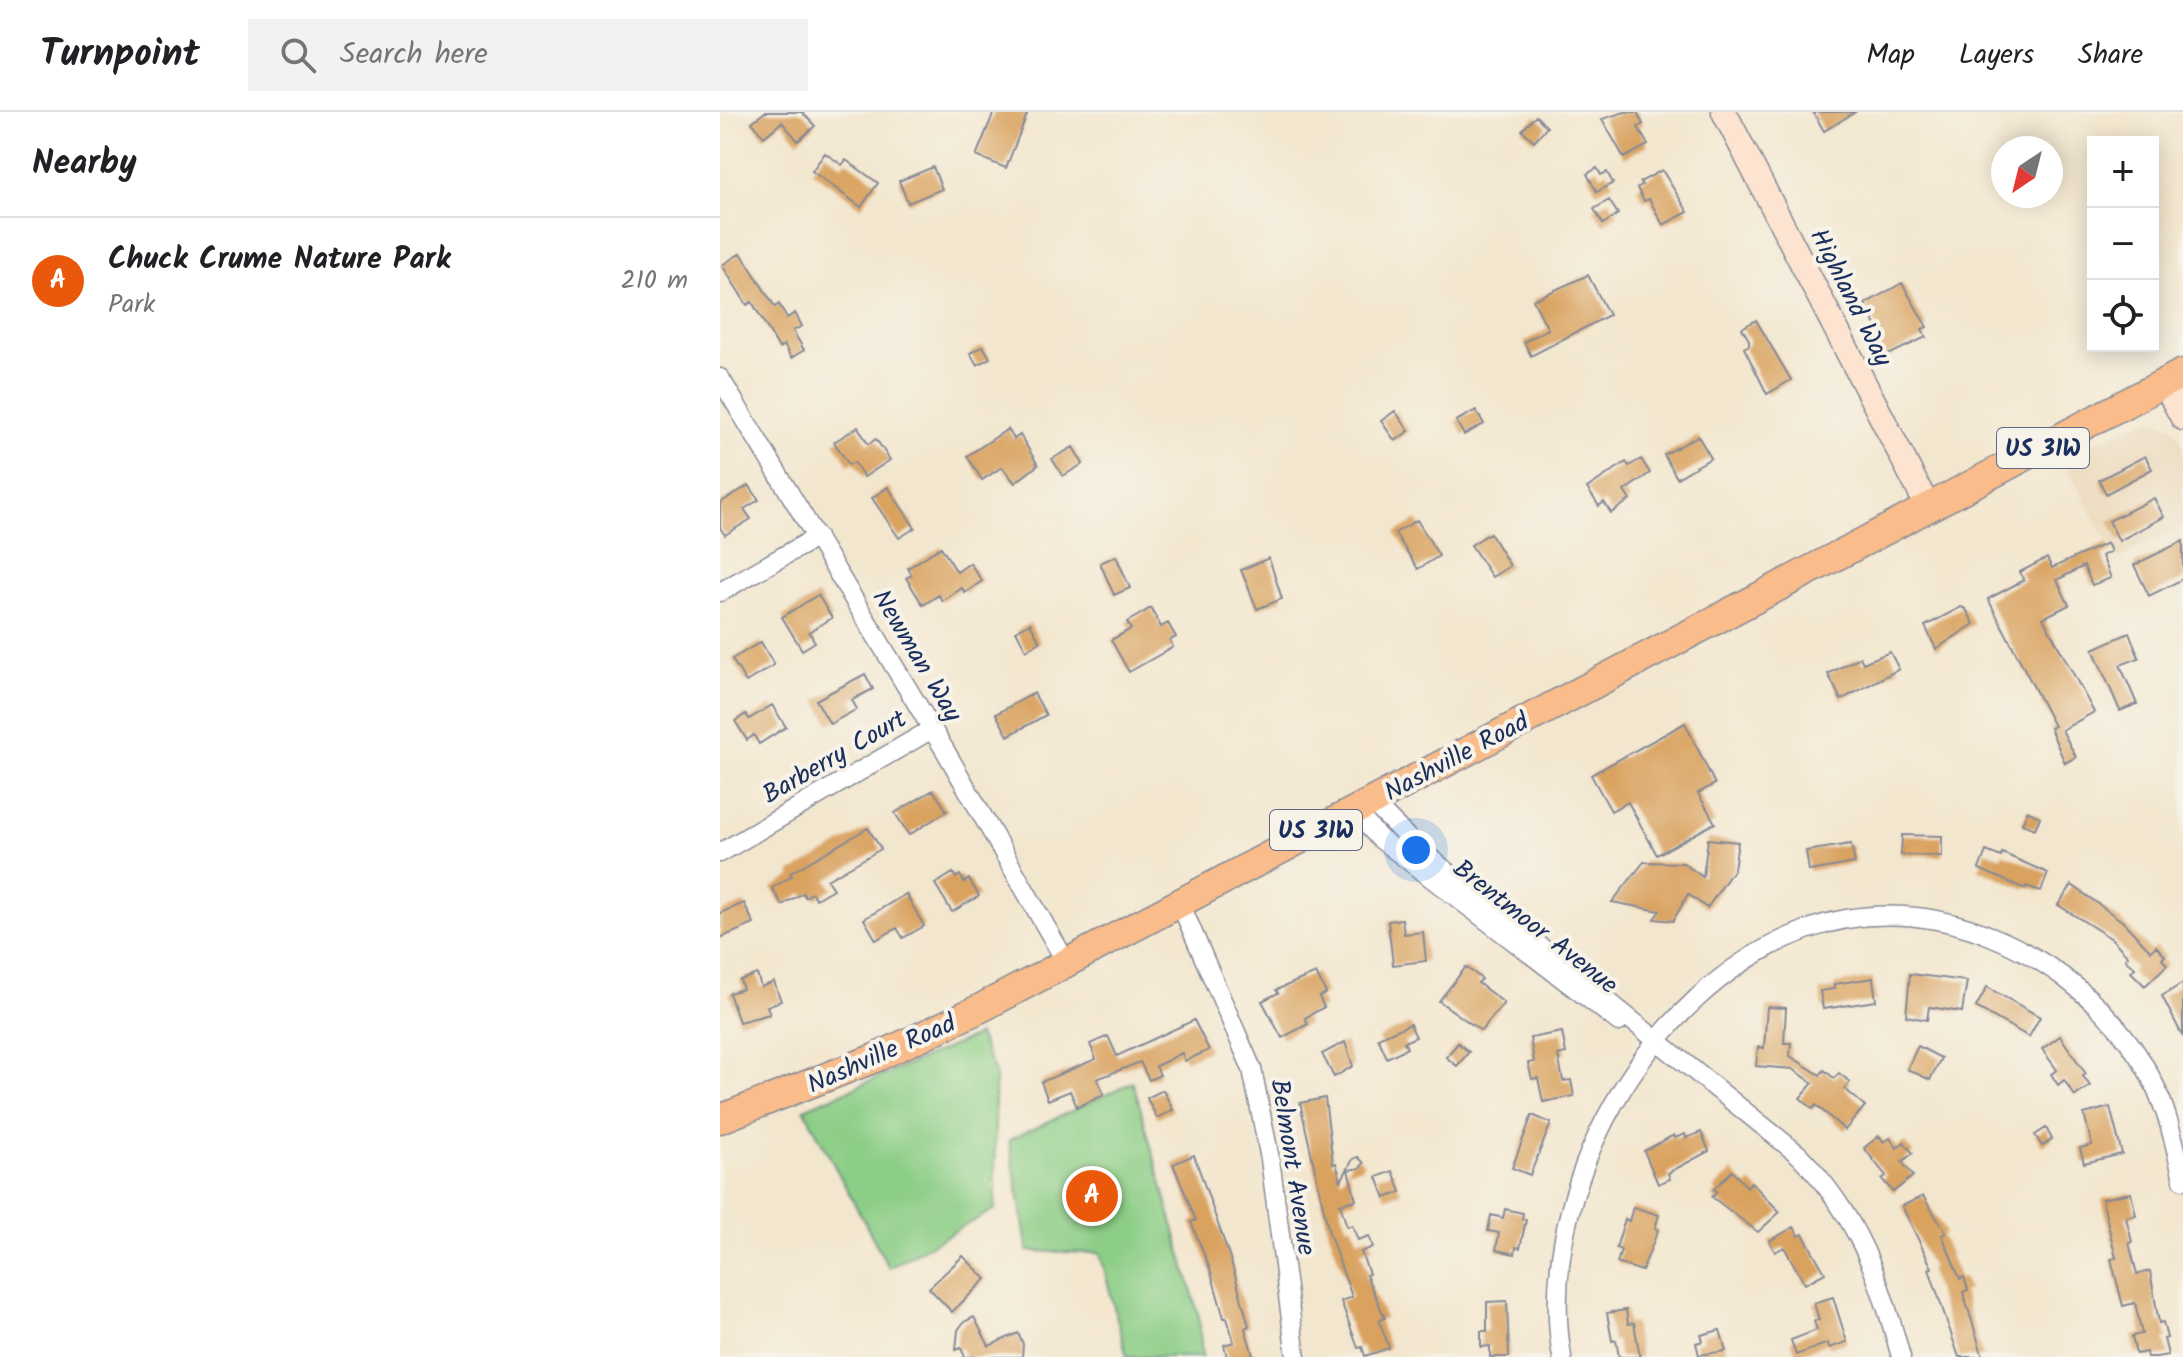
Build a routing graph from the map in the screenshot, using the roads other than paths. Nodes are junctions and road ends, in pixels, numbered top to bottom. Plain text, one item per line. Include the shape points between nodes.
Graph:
1 (1724, 112) edge
2 (720, 378) edge
3 (2174, 378) edge
4 (2183, 418) edge
5 (1929, 509) junction
6 (817, 537) junction
7 (720, 592) edge
8 (932, 729) junction
9 (1362, 806) junction
10 (720, 853) edge
11 (1180, 903) junction
12 (1066, 962) junction
13 (1658, 1039) junction
14 (720, 1119) edge
15 (2183, 1180) edge
16 (1296, 1357) edge
17 (1562, 1357) edge
18 (1901, 1357) edge

1 - 5 street, Highland Way
2 - 6 street, Newman Way
3 - 4 street
3 - 5 main road, Nashville Road / US 31W
5 - 9 main road, Nashville Road / US 31W
6 - 7 street
6 - 8 street, Newman Way
8 - 10 street, Barberry Court
8 - 12 street, Newman Way
9 - 11 main road, Nashville Road / US 31W
9 - 13 street, Brentmoor Avenue
11 - 12 main road, Nashville Road / US 31W
11 - 16 street, Belmont Avenue via 1252,1069 1270,1159
12 - 14 main road, Nashville Road / US 31W via 875,1058
13 - 15 street via 1742,961 1808,929 1850,919 1900,917 1947,923 2038,957 2078,985 2111,1020 2142,1061 2166,1111
13 - 17 street via 1610,1111 1577,1189 1560,1277
13 - 18 street, Brentmoor Avenue via 1799,1155 1839,1201 1874,1266

